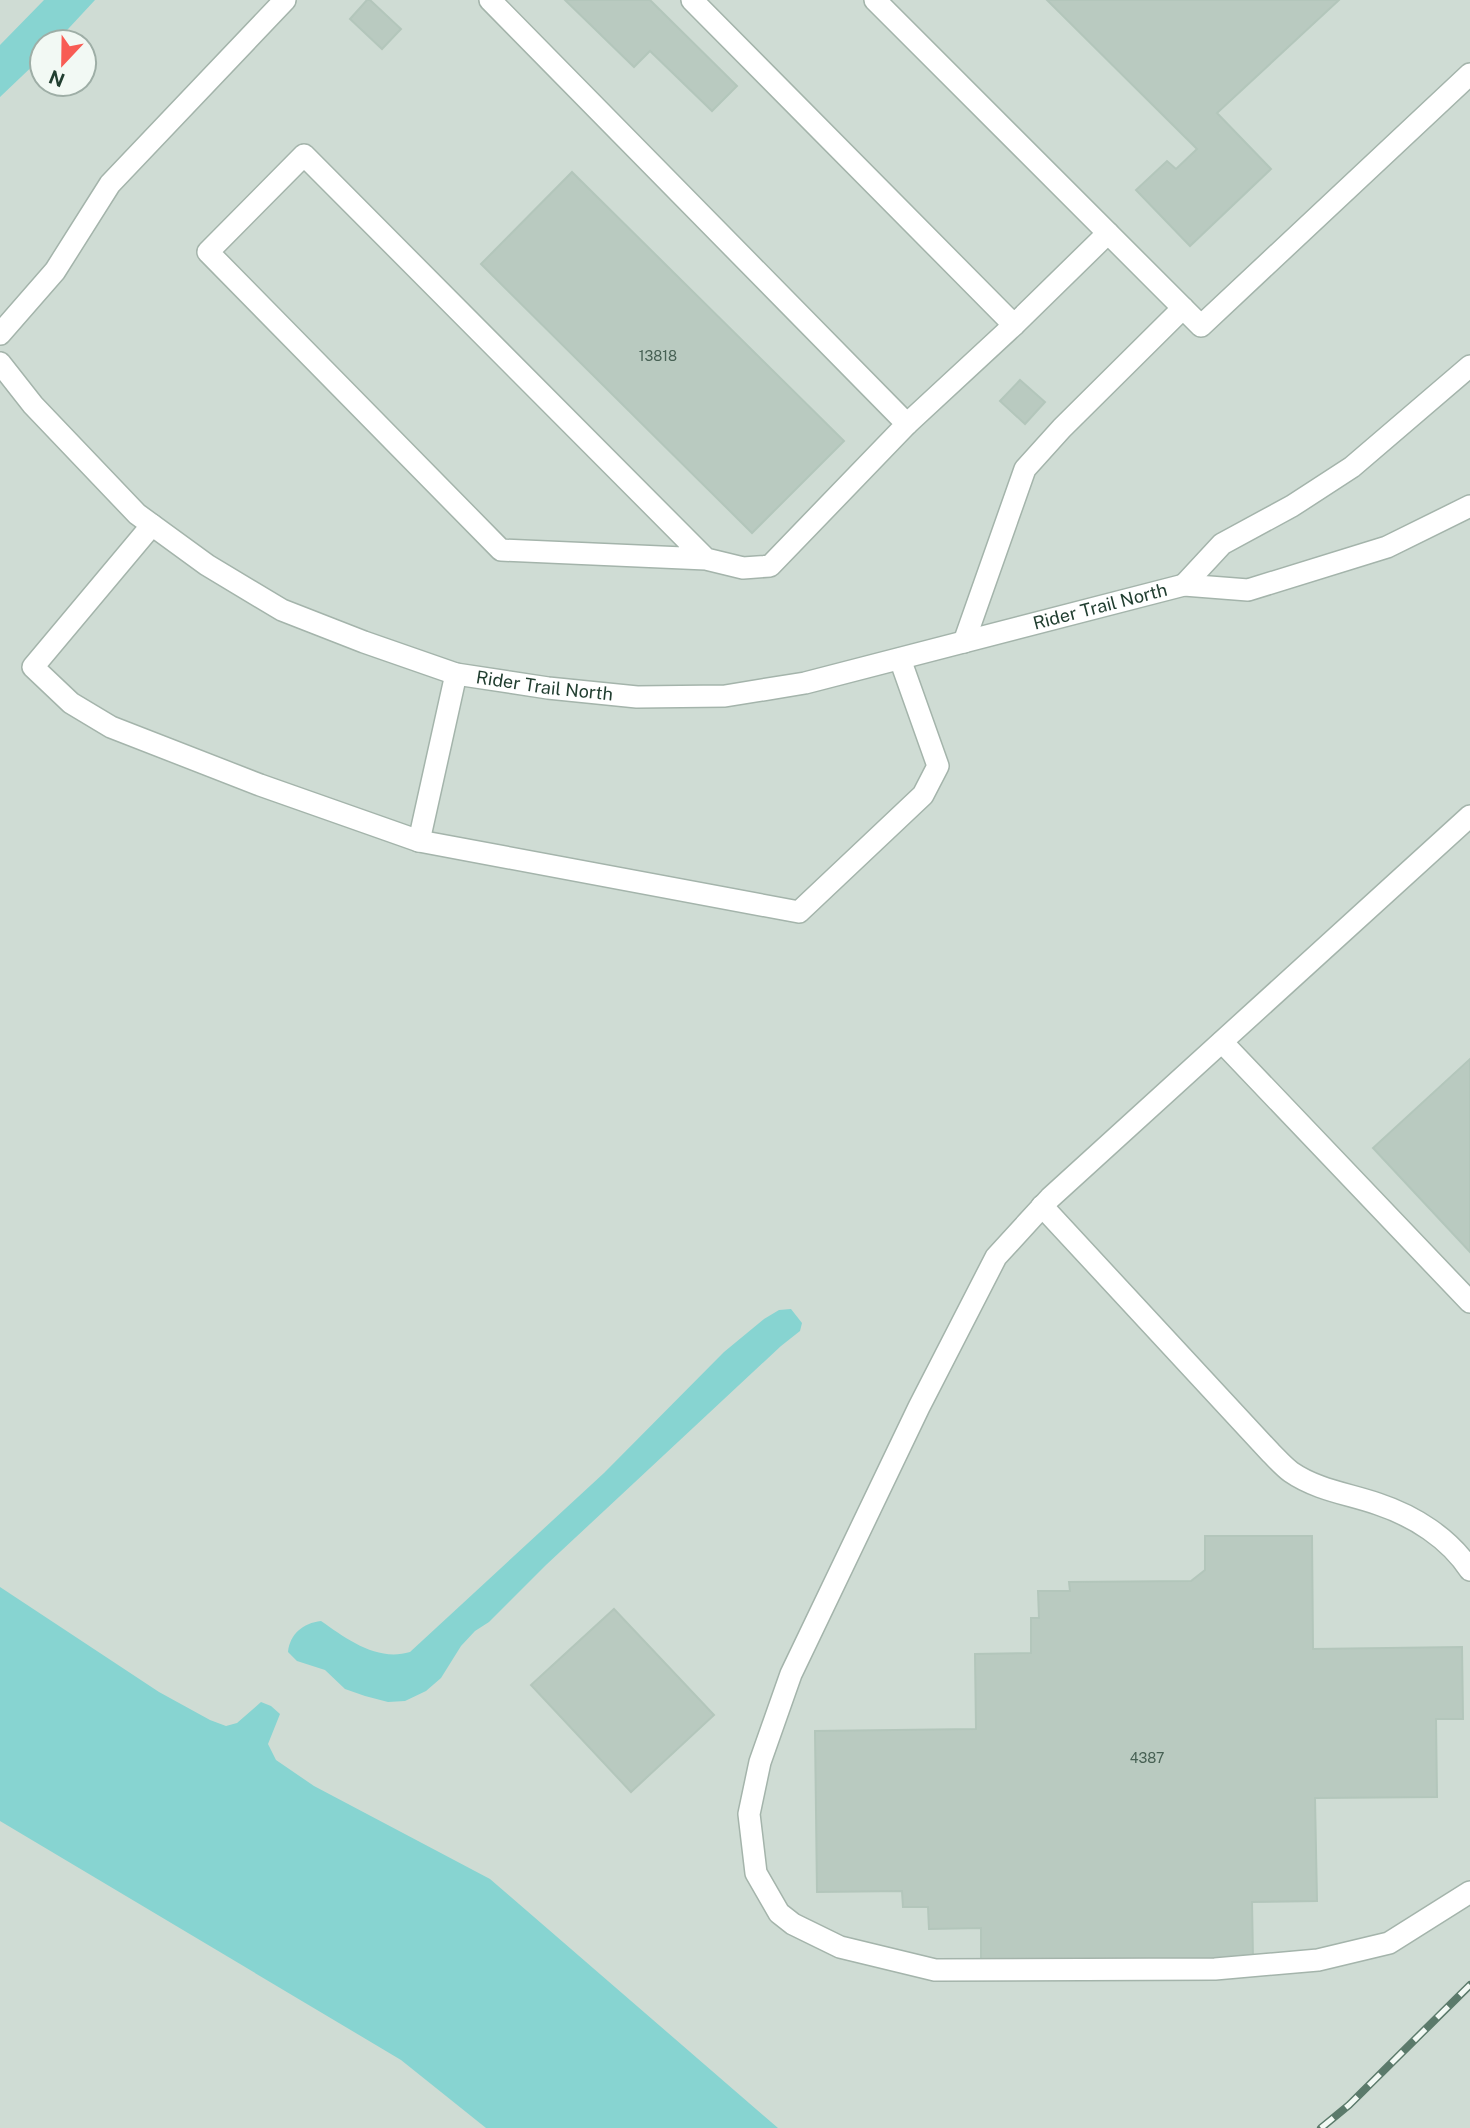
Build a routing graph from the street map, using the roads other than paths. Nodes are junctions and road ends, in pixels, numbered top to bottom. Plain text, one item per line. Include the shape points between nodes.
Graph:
1 (285, 0) edge
2 (490, 0) edge
3 (692, 0) edge
4 (875, 0) edge
5 (1470, 74) edge
6 (1108, 233) junction
7 (1183, 308) junction
8 (1014, 325) junction
9 (0, 334) edge
10 (0, 363) edge
11 (1470, 366) edge
12 (907, 424) junction
13 (1470, 506) edge
14 (152, 525) junction
15 (706, 559) junction
16 (1184, 585) junction
17 (964, 642) junction
18 (900, 659) junction
19 (456, 674) junction
20 (1470, 816) edge
21 (419, 841) junction
22 (1222, 1042) junction
23 (1042, 1206) junction
24 (1470, 1302) edge
25 (1470, 1570) edge
26 (1470, 1892) edge

1 - 9 street via 110,184 55,271
2 - 12 street
3 - 8 street
4 - 6 street
5 - 7 street via 1201,326
6 - 7 street
6 - 8 street
7 - 17 street via 1025,469
8 - 12 street
10 - 14 street, Rider Trail North via 33,405
11 - 16 street, Rider Trail North via 1352,467 1222,544
12 - 15 street via 770,566 743,568
13 - 16 street, Rider Trail North via 1387,547 1248,590
14 - 19 street, Rider Trail North via 282,610
14 - 21 street via 33,667 71,703 111,727
15 - 15 street via 304,155 208,252 501,550
16 - 17 street, Rider Trail North
17 - 18 street, Rider Trail North
18 - 19 street, Rider Trail North via 805,683 725,696 637,697
18 - 21 street via 938,766 923,794 799,912
19 - 21 street
20 - 22 street
22 - 23 street
22 - 24 street
23 - 25 street via 1291,1472 1331,1491 1418,1519 1462,1557
23 - 26 street via 996,1257 791,1674 760,1762 749,1814 756,1873 779,1913 840,1947 935,1970 1214,1969 1318,1960 1389,1943

